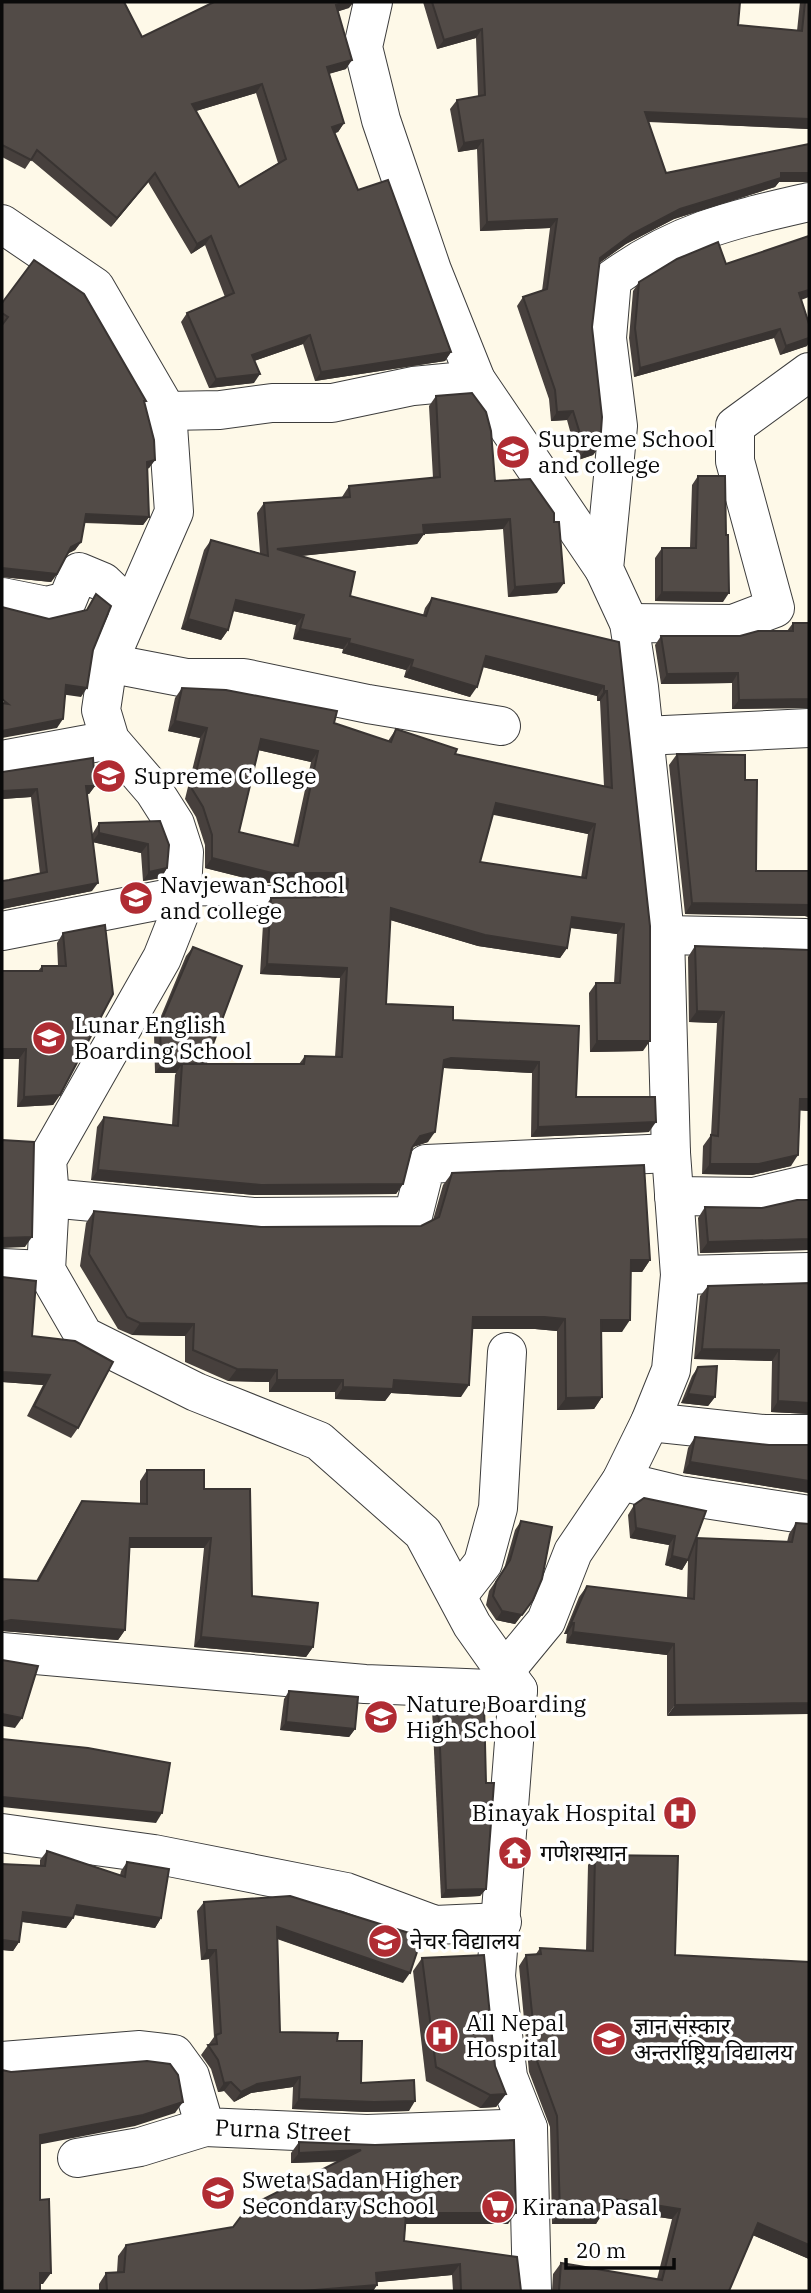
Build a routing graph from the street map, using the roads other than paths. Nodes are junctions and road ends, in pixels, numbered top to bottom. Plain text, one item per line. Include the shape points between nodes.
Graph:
1 (373, 2) edge
2 (809, 202) edge
3 (2, 224) edge
4 (809, 372) edge
5 (476, 380) junction
6 (167, 411) junction
7 (604, 569) junction
8 (2, 597) edge
9 (130, 608) junction
10 (629, 623) junction
11 (108, 663) junction
12 (501, 726) dead end
13 (809, 727) edge
14 (644, 736) junction
15 (110, 740) junction
16 (2, 760) edge
17 (330, 895) edge
18 (181, 896) junction
19 (2, 931) edge
20 (665, 935) junction
21 (809, 941) edge
22 (671, 1153) junction
23 (809, 1184) edge
24 (674, 1196) junction
25 (50, 1198) junction
26 (2, 1268) edge
27 (46, 1270) junction
28 (809, 1272) edge
29 (680, 1275) junction
30 (507, 1352) dead end
31 (650, 1422) junction
32 (809, 1434) edge
33 (621, 1481) junction
34 (809, 1514) edge
35 (458, 1595) junction
36 (2, 1653) edge
37 (511, 1681) junction
38 (2, 1833) edge
39 (502, 1922) junction
40 (2, 2061) edge
41 (205, 2127) junction
42 (528, 2128) junction
43 (77, 2158) dead end
44 (532, 2291) edge

1 - 5 street via 363,47 381,120 432,271
2 - 7 street via 715,224 648,254 612,279 607,338 618,426
3 - 6 street via 95,287
4 - 10 street via 735,426 735,461 775,608 733,624
5 - 6 street via 413,386 332,403
5 - 7 street
6 - 9 street via 174,512
7 - 10 street
8 - 9 street via 47,606 67,601 79,572 103,582
9 - 11 street
10 - 14 street
11 - 12 street via 187,678 244,678
11 - 15 street via 101,710
13 - 14 street
14 - 20 street
15 - 16 street
15 - 18 street via 154,791 175,824 184,852
17 - 18 lane
18 - 19 street
18 - 25 street via 181,910 162,958 47,1160
20 - 21 street
20 - 22 street
22 - 24 street
22 - 25 street via 426,1164 414,1216 253,1217
23 - 24 street via 754,1197
24 - 29 street
25 - 27 street
26 - 27 street
27 - 35 street via 83,1336 196,1392 319,1441 423,1533
28 - 29 street
29 - 31 street via 671,1370
30 - 35 street via 498,1508 483,1563
31 - 32 street
31 - 33 street
33 - 34 street
33 - 37 street via 573,1552 546,1621
35 - 37 street via 472,1625
36 - 37 street via 365,1684
37 - 39 street
38 - 39 street via 154,1854 346,1892 435,1925
39 - 42 street via 496,1976 508,2077
40 - 41 street, Purna Street via 140,2050 174,2054 190,2076
41 - 42 street, Purna Street via 367,2134
41 - 43 street via 140,2147
42 - 44 street

